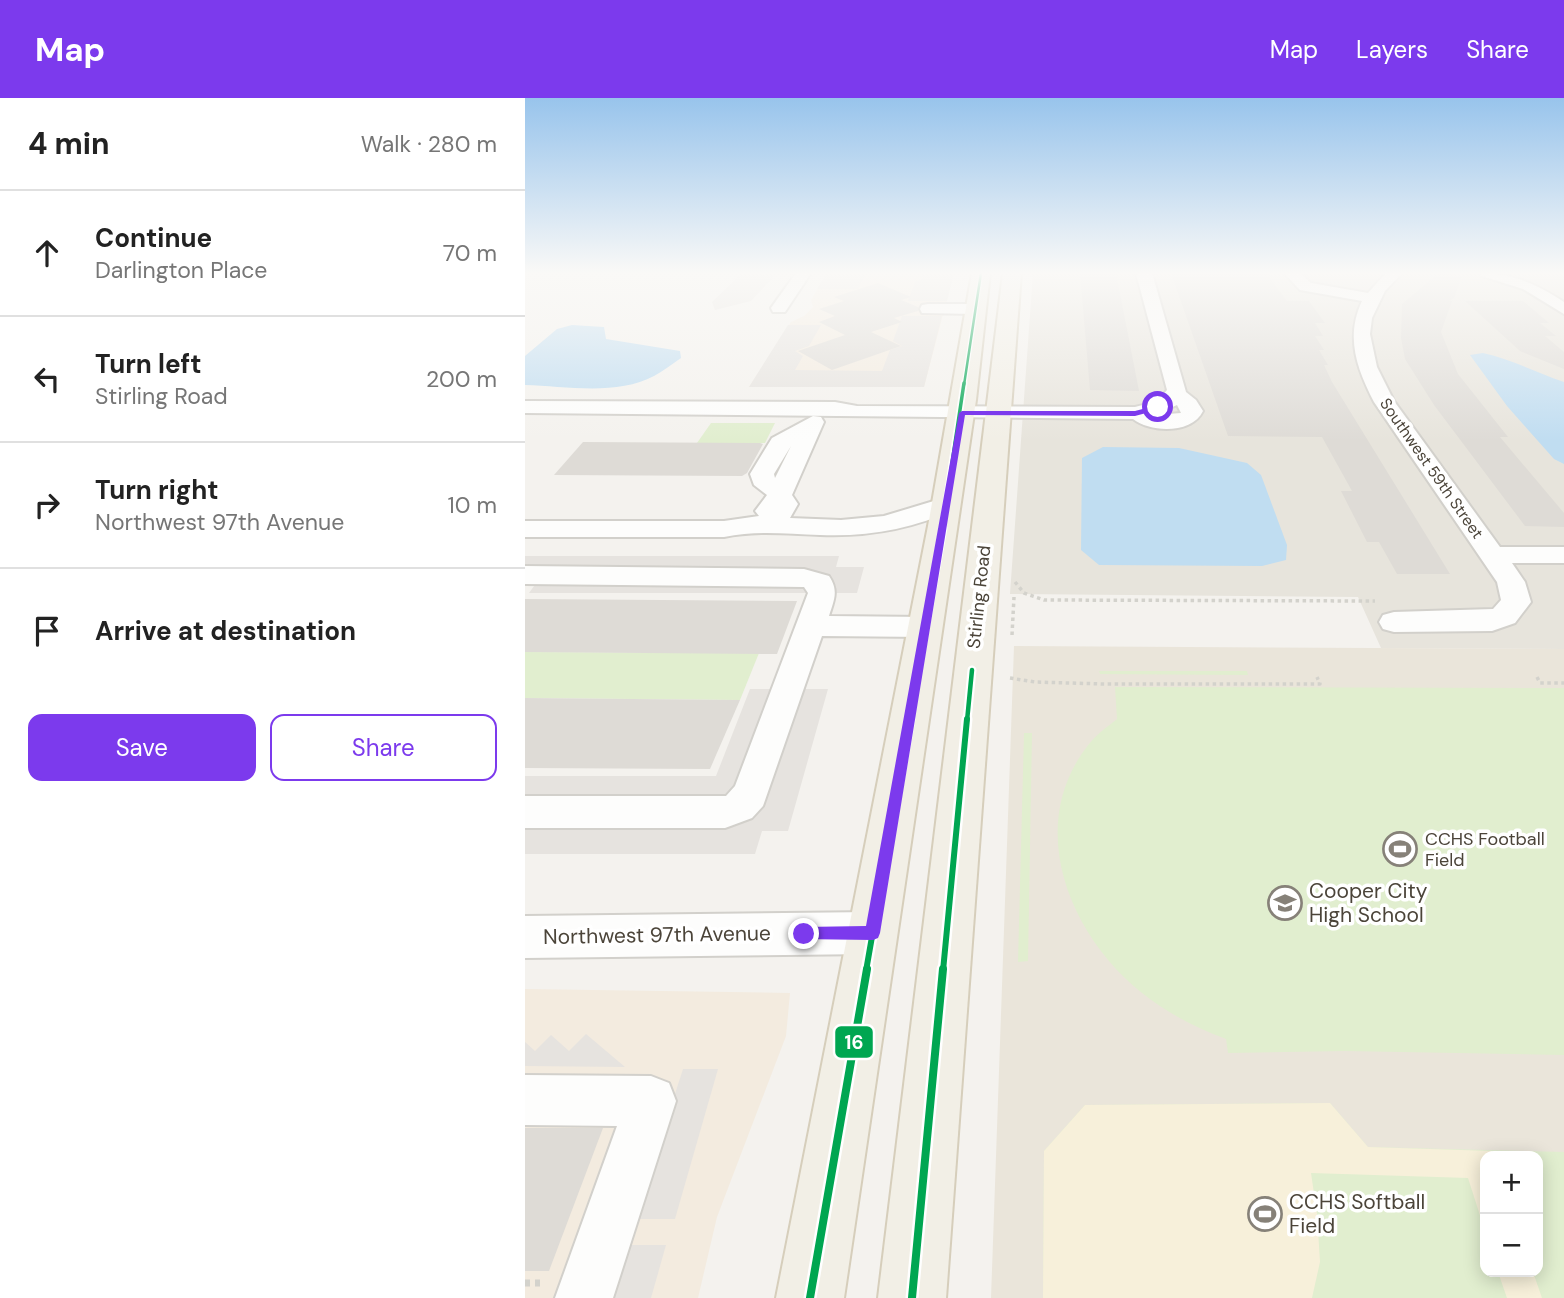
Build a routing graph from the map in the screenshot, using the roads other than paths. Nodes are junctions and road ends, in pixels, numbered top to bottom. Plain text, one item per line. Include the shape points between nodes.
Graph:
1 (973, 329) edge
2 (1006, 329) edge
3 (1159, 329) edge
4 (1362, 329) edge
5 (1176, 392) junction
6 (1066, 402) junction
7 (963, 406) junction
8 (998, 407) junction
9 (1127, 408) junction
10 (529, 411) edge
11 (823, 414) junction
12 (1084, 414) junction
13 (947, 503) junction
14 (761, 526) junction
15 (525, 529) edge
16 (1493, 555) junction
17 (1564, 555) edge
18 (525, 576) edge
19 (1385, 611) road end
20 (1001, 619) junction
21 (810, 626) junction
22 (926, 626) junction
23 (525, 812) edge
24 (873, 933) junction
25 (525, 937) edge
26 (525, 1100) edge
27 (584, 1298) edge
28 (810, 1298) edge
29 (912, 1298) edge

1 - 7 main road
2 - 8 main road, Stirling Road
3 - 5 street
4 - 16 street, Southwest 59th Street via 1372,380 1384,402
5 - 9 street
5 - 9 street via 1192,411 1181,421 1157,422
6 - 8 street
6 - 9 street
6 - 12 street
7 - 8 street
7 - 11 street
7 - 13 main road
8 - 12 street
8 - 20 main road, Stirling Road
9 - 12 street
10 - 11 street
11 - 14 street via 779,496 786,504
13 - 14 street via 899,523 850,528
13 - 22 main road
14 - 15 street
16 - 17 street
16 - 19 street, Southwest 59th Street via 1515,593 1516,602 1504,616 1480,623
18 - 21 street via 804,578 818,582 822,593
20 - 22 main road
20 - 29 main road, Stirling Road
21 - 22 street
21 - 23 street via 750,795 739,807 725,811
22 - 24 main road
24 - 25 street, Northwest 97th Avenue
24 - 28 main road
26 - 27 street via 651,1101

